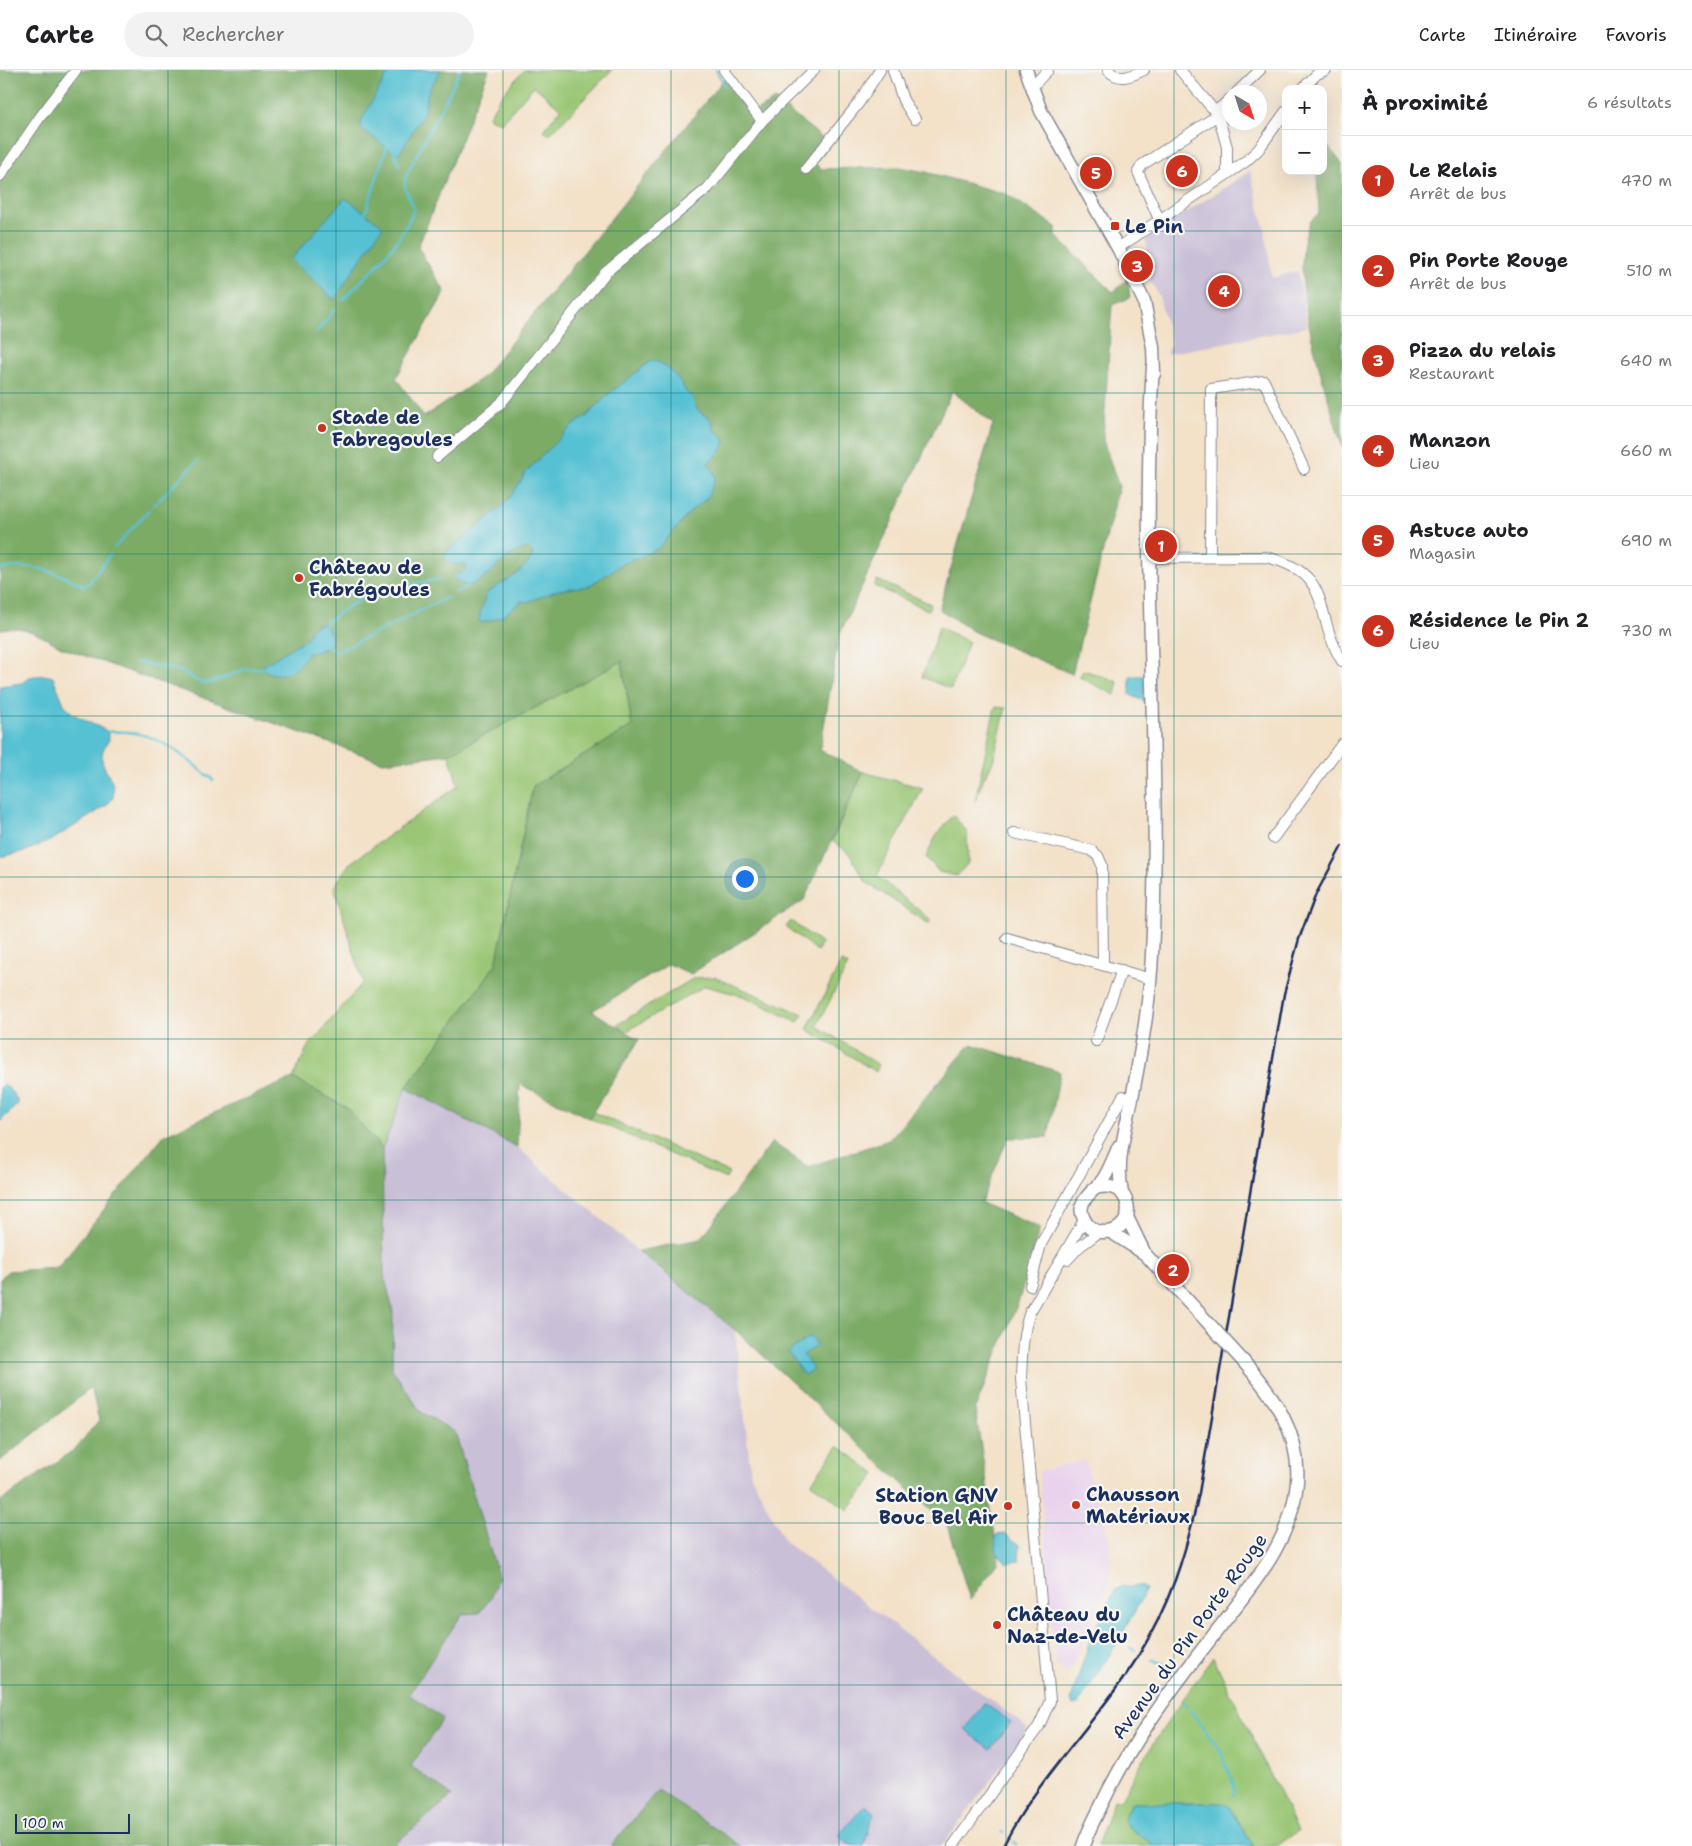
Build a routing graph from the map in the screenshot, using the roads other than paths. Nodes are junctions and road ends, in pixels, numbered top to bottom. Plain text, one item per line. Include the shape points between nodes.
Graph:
1 (76, 70) edge
2 (724, 70) edge
3 (814, 70) edge
4 (880, 70) edge
5 (892, 70) edge
6 (1026, 70) edge
7 (1048, 70) edge
8 (1108, 70) edge
9 (1144, 70) edge
10 (1180, 70) edge
11 (1260, 70) edge
12 (1326, 70) edge
13 (1244, 85) edge
14 (1306, 85) edge
15 (1032, 87) junction
16 (1222, 108) edge
17 (1217, 114) junction
18 (1282, 117) edge
19 (765, 118) junction
20 (915, 119) dead end
21 (806, 169) dead end
22 (1228, 174) junction
23 (0, 176) edge
24 (1159, 219) junction
25 (1118, 248) junction
26 (437, 457) dead end
27 (1304, 469) dead end
28 (1210, 557) junction
29 (1152, 558) junction
30 (1342, 661) edge
31 (1342, 744) edge
32 (1014, 833) dead end
33 (1273, 838) dead end
34 (1007, 938) dead end
35 (1103, 965) junction
36 (1122, 970) junction
37 (1151, 979) junction
38 (1096, 1041) dead end
39 (1122, 1096) dead end
40 (1123, 1139) junction
41 (1069, 1191) junction
42 (1122, 1193) junction
43 (1088, 1194) junction
44 (1127, 1217) junction
45 (1084, 1220) junction
46 (1105, 1232) junction
47 (1145, 1254) junction
48 (1050, 1278) junction
49 (1030, 1286) dead end
50 (953, 1846) edge
51 (1083, 1846) edge

1 - 23 street
2 - 19 street via 751,106
3 - 19 street
4 - 21 street via 858,104
5 - 20 street via 903,100
6 - 15 main road
7 - 15 street
8 - 9 street via 1123,78
10 - 17 street
11 - 13 street
12 - 14 street
15 - 25 main road via 1051,131
16 - 17 street
17 - 22 street via 1227,147
17 - 24 street via 1142,165 1138,172
18 - 22 street via 1258,150
19 - 26 street via 708,188 606,272 500,403
22 - 24 street
24 - 25 street
25 - 29 main road via 1144,300 1153,347 1149,434
27 - 28 street via 1264,381 1211,389
28 - 29 street
28 - 30 street via 1266,557 1284,562 1305,574 1316,586 1331,642
29 - 37 main road via 1154,921
31 - 33 street
32 - 35 street via 1091,850 1098,856 1102,864
34 - 35 street
35 - 36 street
36 - 37 street
36 - 38 street
37 - 40 main road
39 - 41 street
40 - 42 main road via 1119,1175
40 - 43 main road via 1103,1179
41 - 43 street
41 - 49 street via 1041,1244
42 - 43 main road via 1108,1186
42 - 44 main road via 1127,1203
43 - 45 main road via 1081,1211
44 - 46 main road via 1121,1226
44 - 47 main road, Avenue du Pin Porte Rouge
45 - 46 main road via 1092,1229
45 - 48 street
46 - 47 main road, Avenue du Pin Porte Rouge
46 - 48 street via 1079,1247
47 - 51 main road, Avenue du Pin Porte Rouge, bridge via 1266,1387 1283,1413 1295,1452 1297,1481 1287,1531 1261,1573 1132,1748
48 - 50 street via 1026,1324 1021,1379 1050,1701 1046,1713

